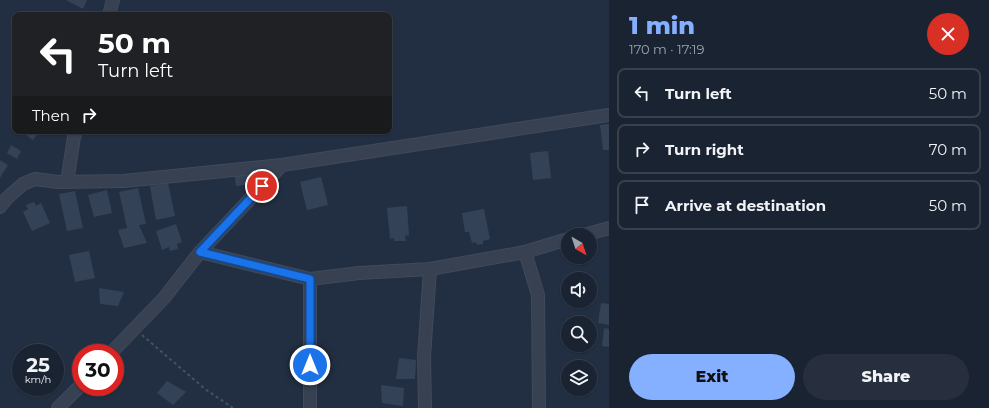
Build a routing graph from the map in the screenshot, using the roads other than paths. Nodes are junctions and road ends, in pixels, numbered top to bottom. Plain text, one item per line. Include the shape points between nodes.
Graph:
1 (113, 0) edge
2 (110, 12) edge
3 (609, 115) edge
4 (75, 134) edge
5 (282, 165) junction
6 (67, 182) junction
7 (0, 207) edge
8 (609, 228) edge
9 (597, 231) edge
10 (561, 241) edge
11 (200, 252) junction
12 (525, 252) junction
13 (430, 269) junction
14 (310, 279) junction
15 (120, 344) edge
16 (72, 394) edge
17 (58, 408) edge
18 (310, 408) edge
19 (425, 408) edge
20 (539, 408) edge

1 - 2 street
3 - 5 street
4 - 6 street
5 - 6 street via 124,181
5 - 11 street
6 - 7 street via 35,179 23,184
8 - 9 street
10 - 12 street
11 - 14 street
11 - 15 street via 164,298
12 - 13 street
12 - 20 street via 538,295
13 - 14 street
13 - 19 street via 424,357
14 - 18 street
16 - 17 street

